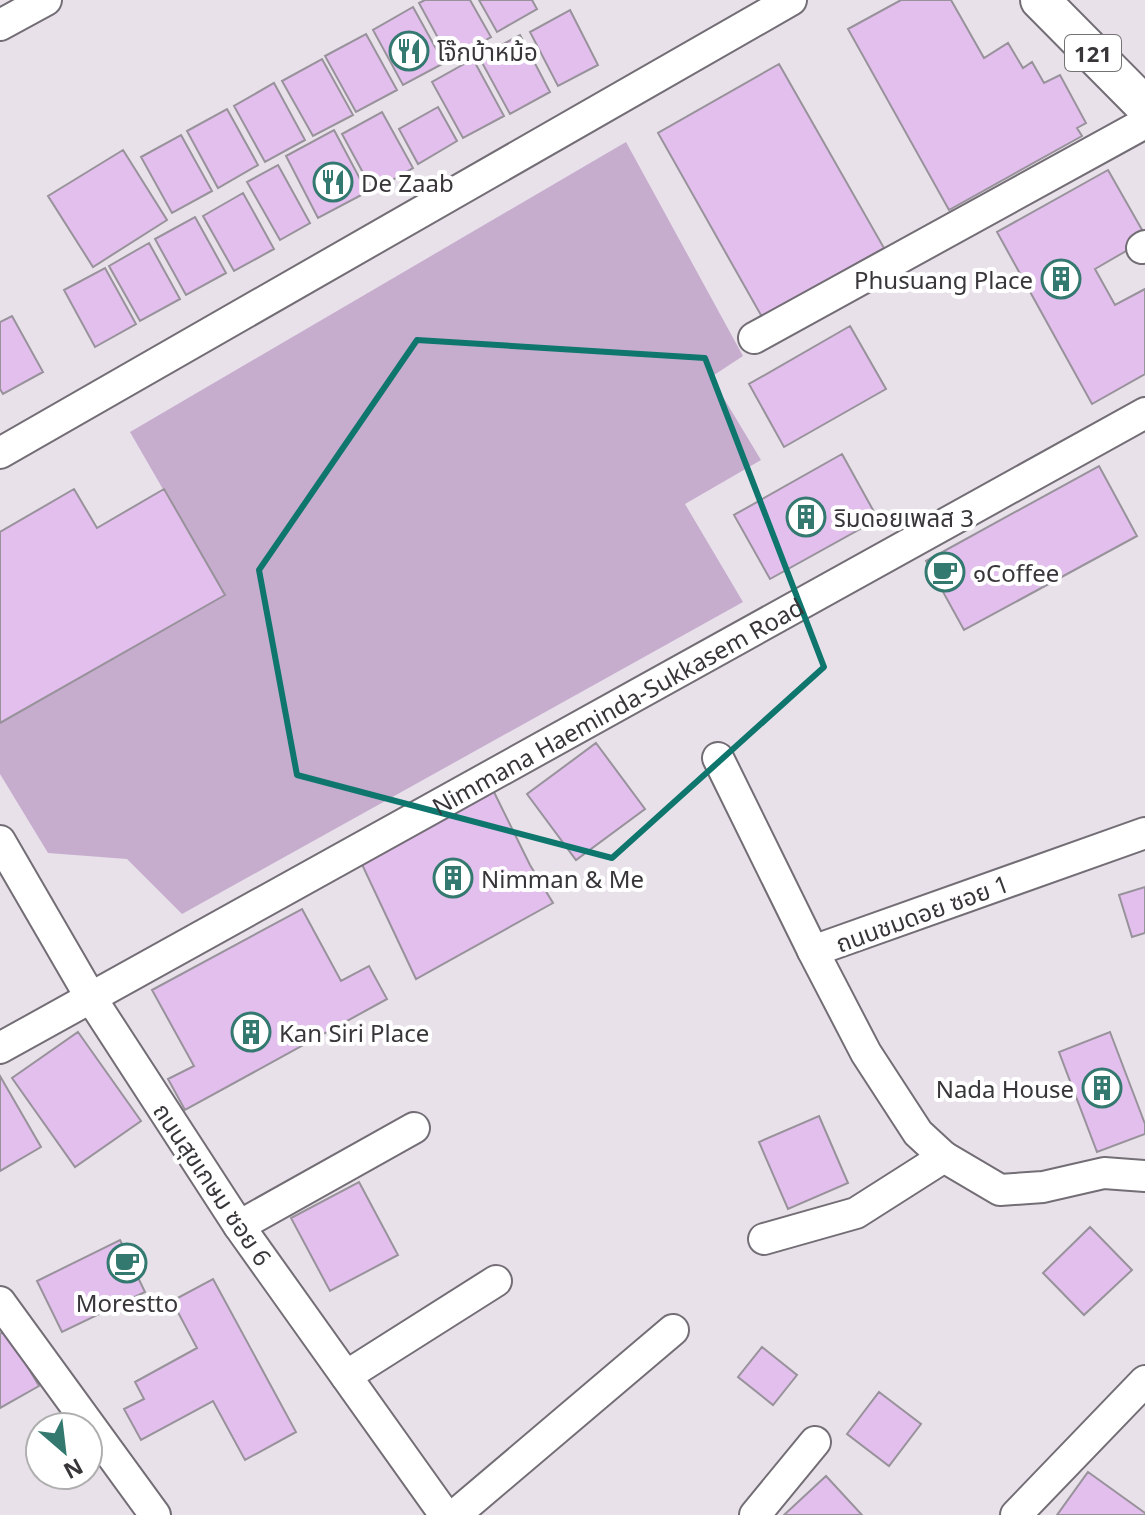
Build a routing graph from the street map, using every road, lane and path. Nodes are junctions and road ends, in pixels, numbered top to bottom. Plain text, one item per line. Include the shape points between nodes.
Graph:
1 (46, 0) edge
2 (791, 0) edge
3 (1040, 0) edge
4 (0, 25) edge
5 (1145, 106) edge
6 (1145, 123) edge
7 (754, 338) dead end
8 (1145, 413) edge
9 (0, 453) edge
10 (718, 758) dead end
11 (1145, 833) edge
12 (0, 841) edge
13 (813, 951) junction
14 (91, 998) junction
15 (0, 1048) edge
16 (414, 1128) dead end
17 (944, 1157) junction
18 (1145, 1176) edge
19 (239, 1226) junction
20 (764, 1239) dead end
21 (496, 1281) dead end
22 (0, 1302) edge
23 (673, 1330) dead end
24 (346, 1376) junction
25 (1145, 1381) edge
26 (815, 1442) dead end
27 (155, 1515) edge
28 (445, 1515) edge
29 (455, 1515) edge
30 (755, 1515) edge
31 (1016, 1515) edge

1 - 4 street
2 - 9 street
3 - 5 main road, 121
6 - 7 street
8 - 14 street, Nimmana Haeminda-Sukkasem Road
10 - 13 street
11 - 13 street, ถนนชมดอย ซอย 1
12 - 14 street, ถนนสุขเกษม ซอย 6
13 - 17 street, ถนนชมดอย ซอย 1 via 866,1053 918,1133
14 - 15 street, Nimmana Haeminda-Sukkasem Road
14 - 19 street, ถนนสุขเกษม ซอย 6
16 - 19 street
17 - 18 street, ถนนชมดอย ซอย 1 via 1000,1190 1104,1173
17 - 20 street via 856,1213
19 - 24 street, ถนนสุขเกษม ซอย 6
21 - 24 street
22 - 27 street
23 - 29 street
24 - 28 street, ถนนสุขเกษม ซอย 6
25 - 31 street
26 - 30 street

